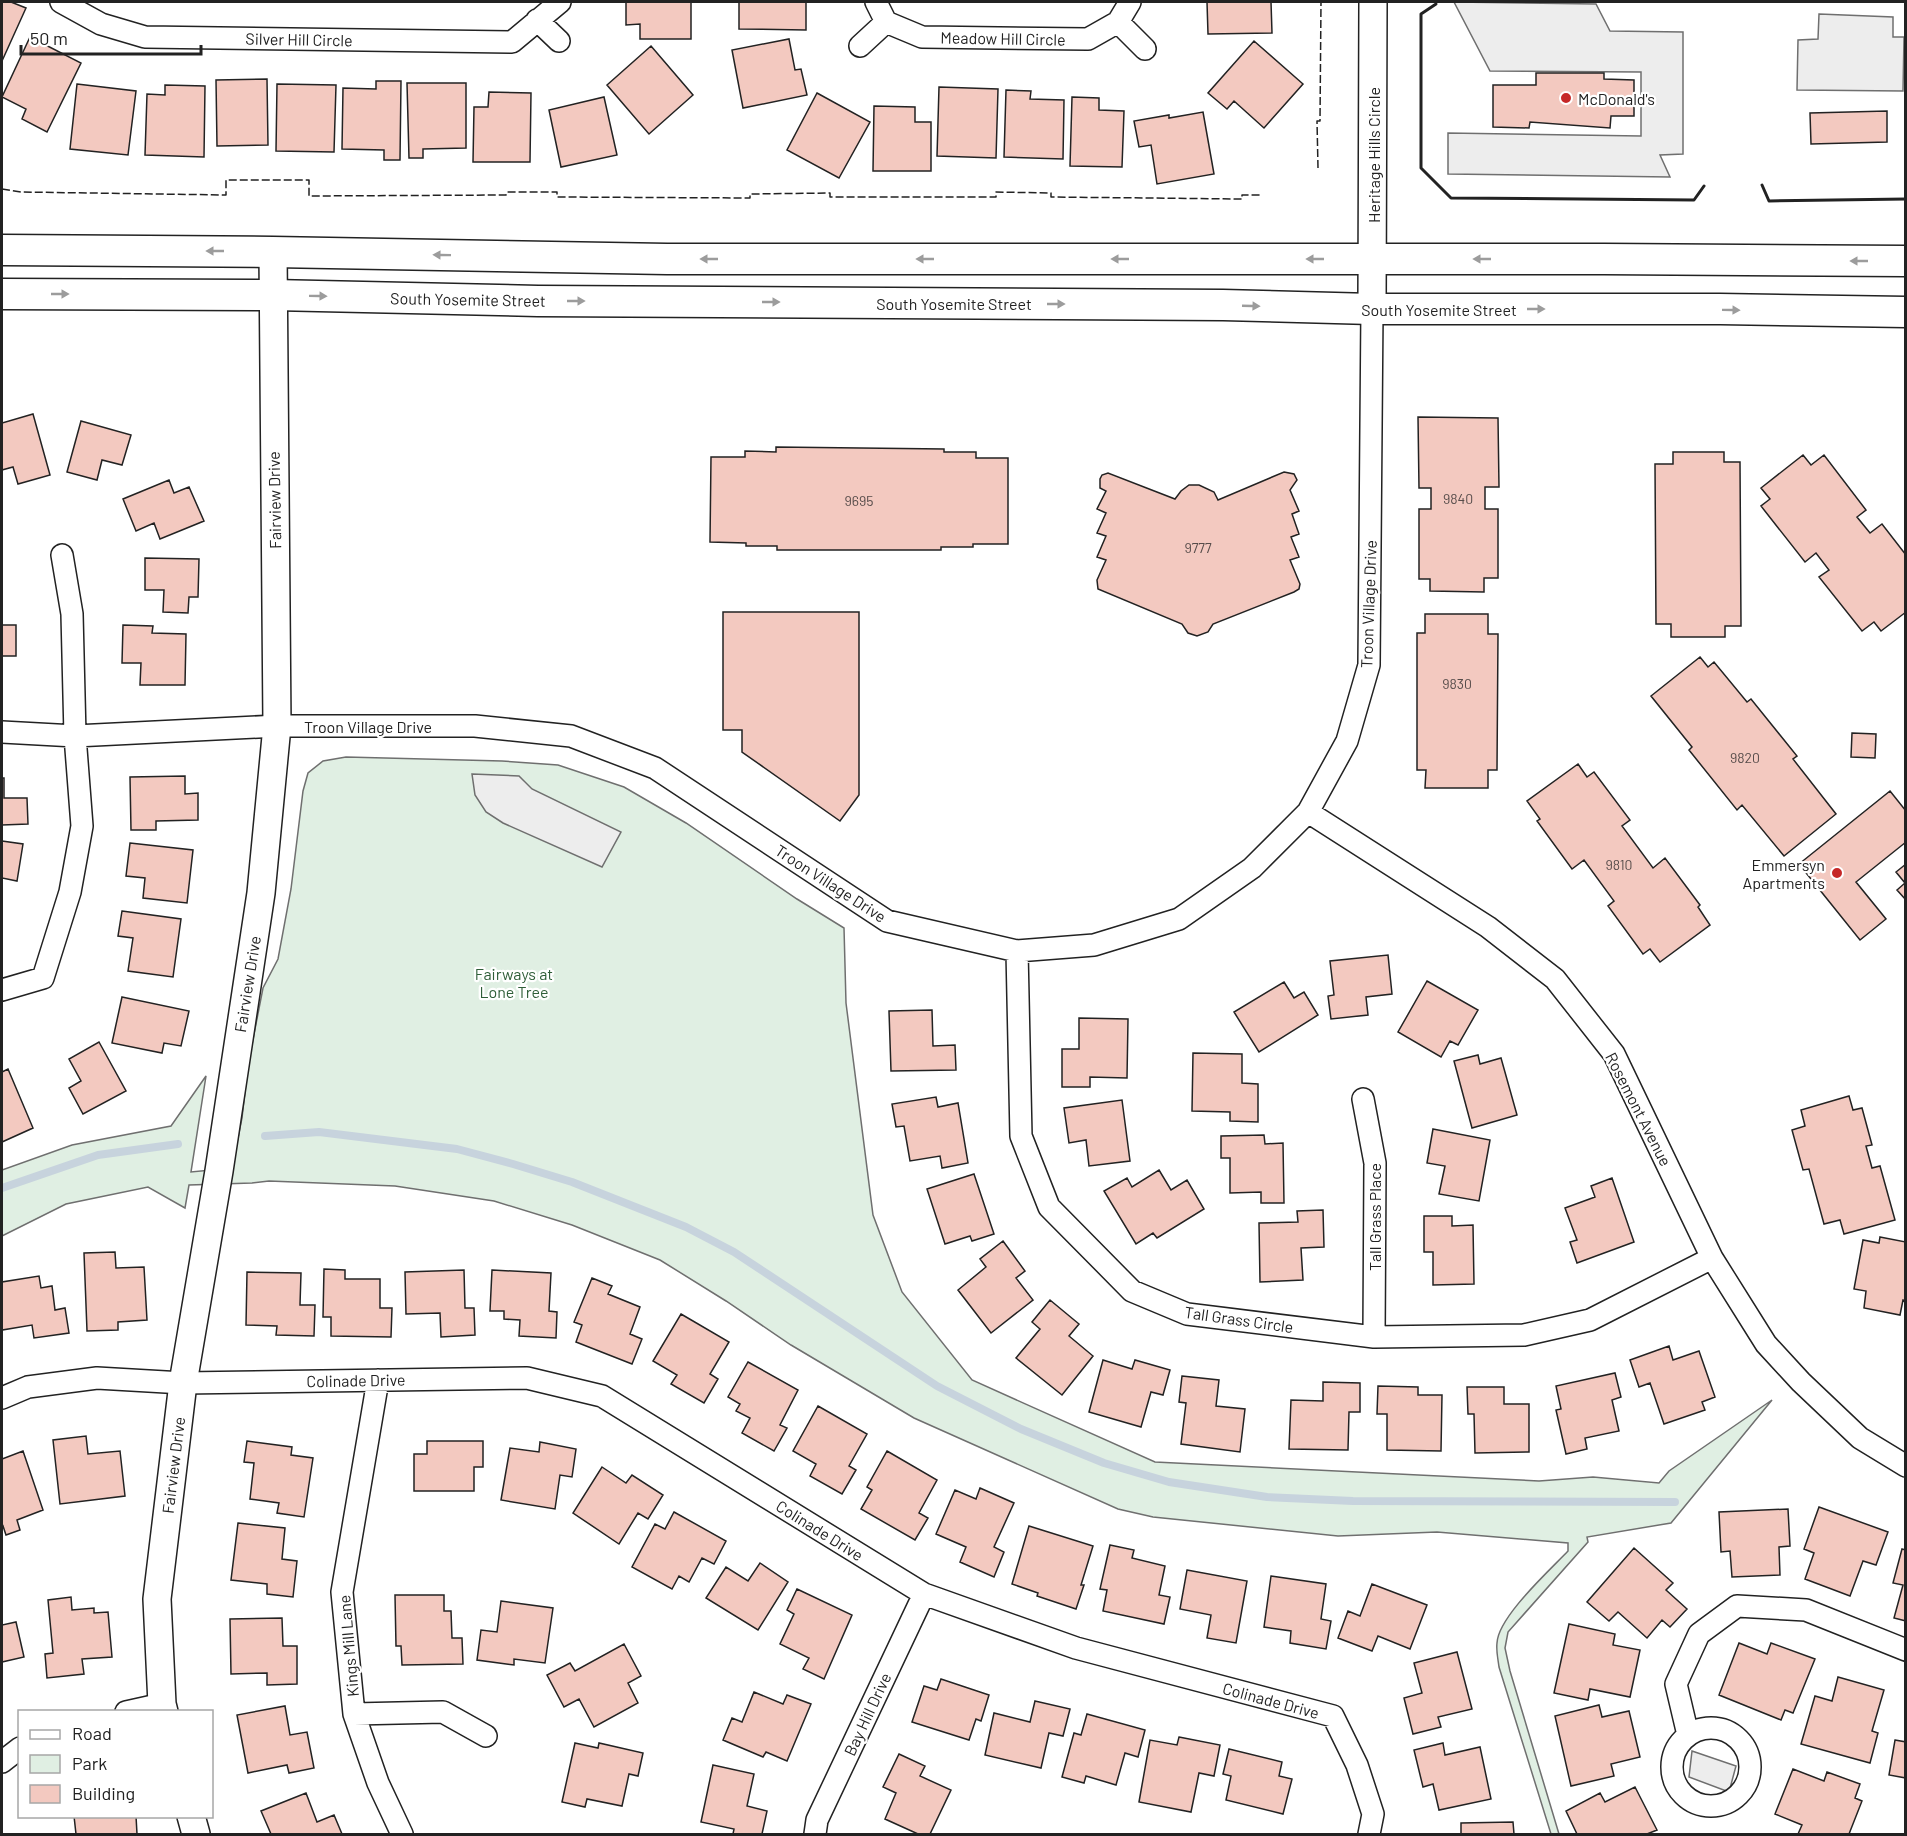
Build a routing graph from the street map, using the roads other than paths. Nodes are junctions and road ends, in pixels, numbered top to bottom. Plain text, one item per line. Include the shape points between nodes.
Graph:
1 (61, 2) edge
2 (560, 2) edge
3 (876, 2) edge
4 (1131, 2) edge
5 (1373, 2) edge
6 (537, 20) junction
7 (885, 22) junction
8 (1118, 22) junction
9 (559, 41) dead end
10 (860, 46) dead end
11 (1145, 49) dead end
12 (2, 250) edge
13 (273, 252) junction
14 (1373, 258) junction
15 (1905, 261) edge
16 (2, 294) edge
17 (273, 295) junction
18 (1372, 309) junction
19 (1905, 312) edge
20 (62, 555) dead end
21 (277, 726) junction
22 (2, 732) edge
23 (75, 736) junction
24 (1308, 812) junction
25 (1017, 951) junction
26 (2, 990) edge
27 (1363, 1099) dead end
28 (1712, 1258) junction
29 (1374, 1337) junction
30 (378, 1380) junction
31 (183, 1383) junction
32 (2, 1398) edge
33 (1905, 1466) edge
34 (924, 1594) junction
35 (1905, 1650) edge
36 (163, 1708) edge
37 (144, 1710) edge
38 (354, 1714) junction
39 (1688, 1735) dead end
40 (486, 1736) dead end
41 (18, 1750) edge
42 (2, 1762) edge
43 (192, 1818) edge
44 (196, 1834) edge
45 (402, 1834) edge
46 (815, 1834) edge
47 (1369, 1834) edge

1 - 6 street, Silver Hill Circle via 101,24 145,37 512,42
2 - 6 street, Silver Hill Circle
3 - 7 street
4 - 8 street, Meadow Hill Circle
5 - 14 street, Heritage Hills Circle
6 - 9 street
7 - 8 street, Meadow Hill Circle via 922,37 1088,39
7 - 10 street
8 - 11 street
13 -> 12 main road
14 -> 13 main road via 667,259
13 - 17 street, Fairview Drive
15 -> 14 main road
14 - 18 street, Heritage Hills Circle
16 -> 17 main road, South Yosemite Street
17 -> 18 main road, South Yosemite Street
17 - 21 street, Fairview Drive
18 -> 19 main road, South Yosemite Street
18 - 24 street, Troon Village Drive via 1369,665 1347,741
20 - 23 street via 72,614
21 - 23 street, Troon Village Drive
21 - 25 street, Troon Village Drive via 475,726 571,736 655,768 887,921
21 - 31 street, Fairview Drive via 261,893
22 - 23 street, Troon Village Drive
23 - 26 street via 82,826 70,892 43,978
24 - 25 street, Troon Village Drive via 1252,868 1179,920 1094,945
24 - 28 street, Rosemont Avenue via 1488,927 1555,979 1614,1054
25 - 29 street, Tall Grass Circle via 1021,1136 1049,1207 1131,1291 1187,1314
27 - 29 street, Tall Grass Place via 1375,1163
28 - 29 street, Tall Grass Circle via 1590,1320 1524,1335
28 - 33 street, Rosemont Avenue via 1766,1344 1801,1382 1860,1438
30 - 31 street, Colinade Drive
30 - 34 street, Colinade Drive via 527,1378 602,1396
30 - 38 street, Kings Mill Lane via 342,1592
31 - 32 street, Colinade Drive via 97,1378 28,1387
31 - 36 street, Fairview Drive via 157,1599
34 - 46 street, Bay Hill Drive via 817,1820
34 - 47 street, Colinade Drive via 1076,1648 1333,1716 1357,1765 1373,1814
35 - 39 street via 1806,1610 1737,1606 1699,1634 1676,1684
36 - 37 street
38 - 40 street via 443,1712
38 - 45 street, Kings Mill Lane via 378,1783
41 - 42 street
43 - 44 street

